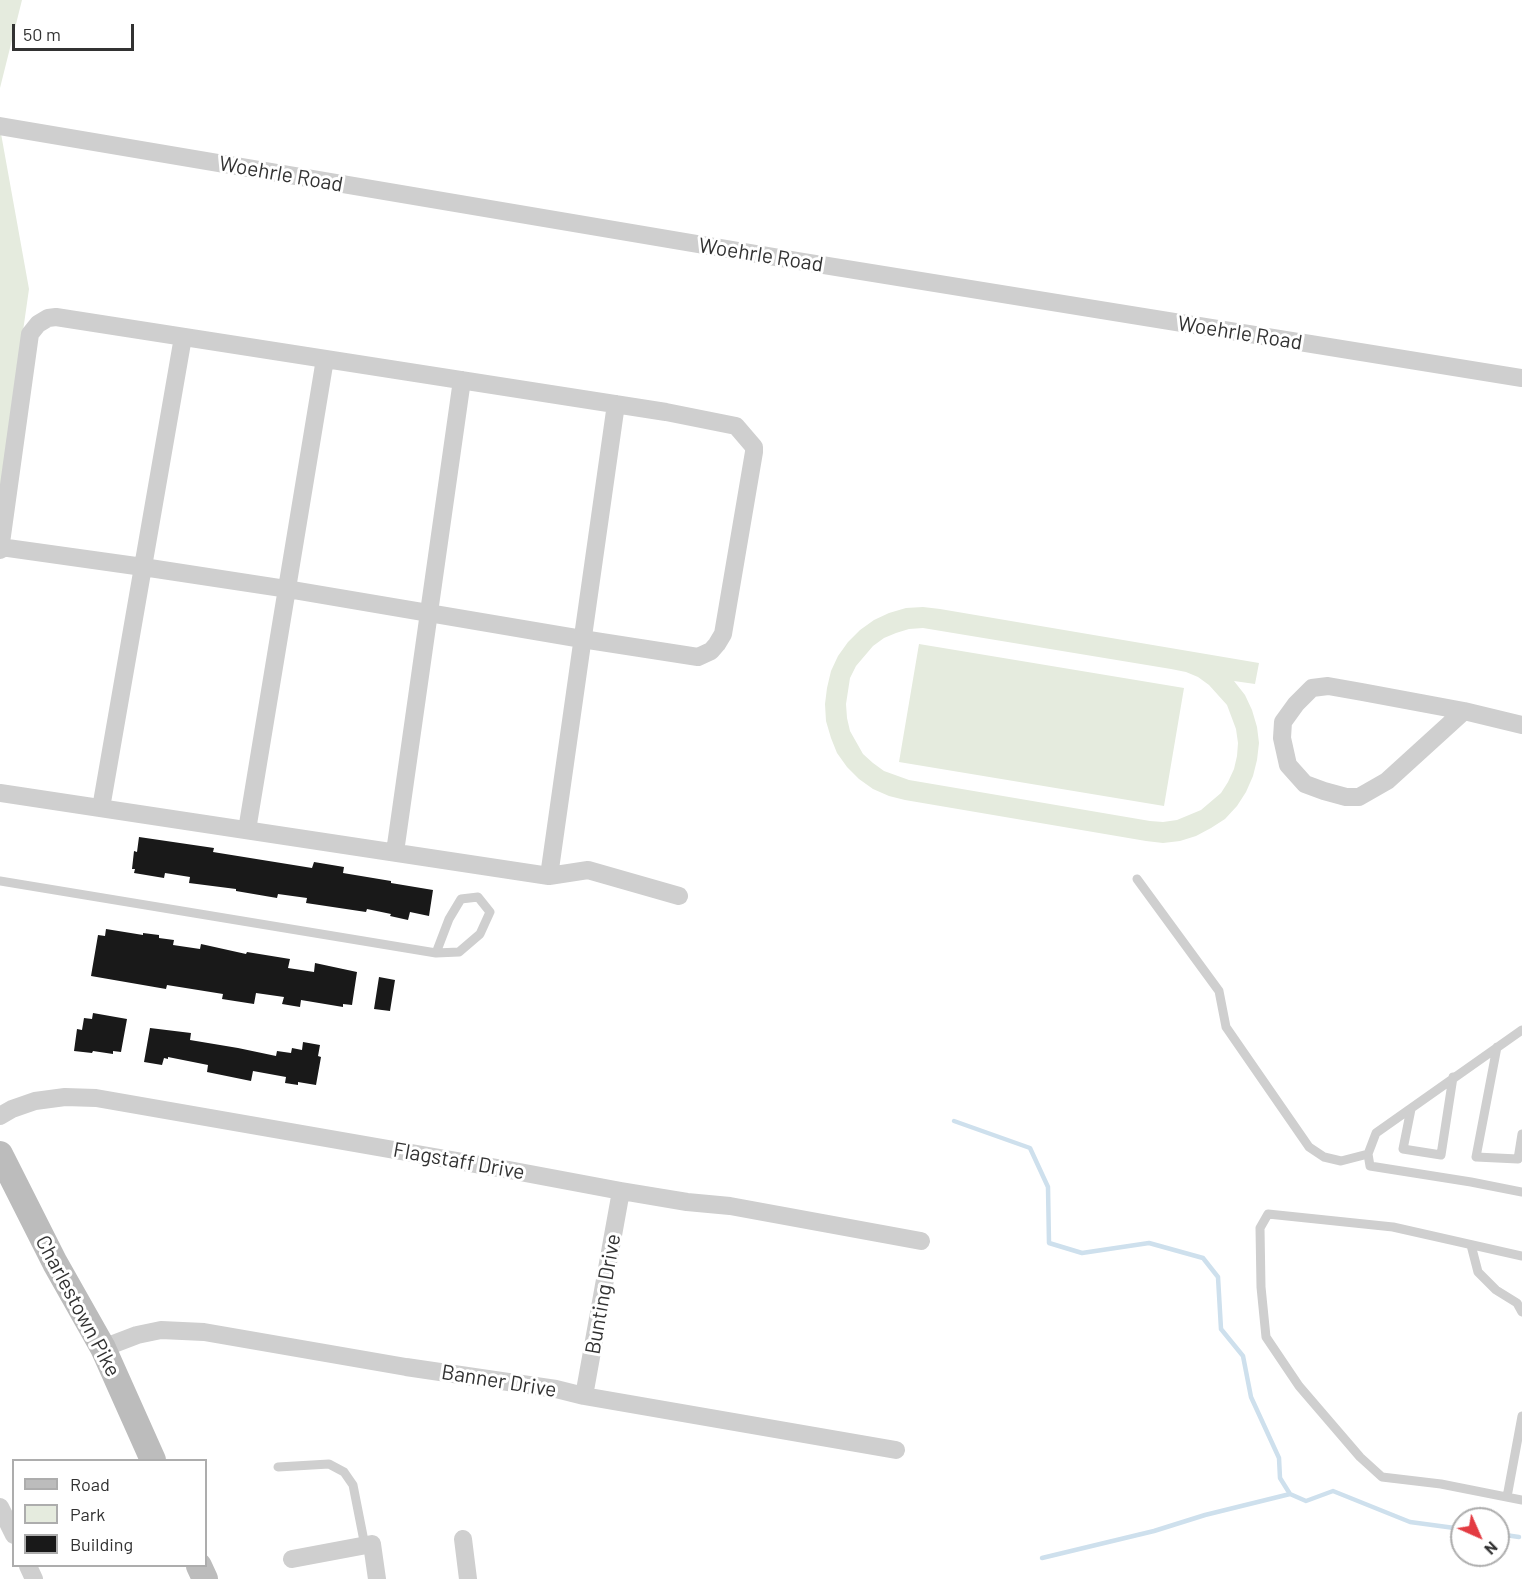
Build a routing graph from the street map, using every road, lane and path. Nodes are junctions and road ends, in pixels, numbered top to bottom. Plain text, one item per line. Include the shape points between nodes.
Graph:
1 (0, 126) edge
2 (183, 337) junction
3 (325, 359) junction
4 (1522, 378) edge
5 (462, 380) junction
6 (616, 404) junction
7 (0, 548) edge
8 (143, 567) junction
9 (287, 589) junction
10 (429, 612) junction
11 (582, 639) junction
12 (1464, 711) junction
13 (1522, 725) edge
14 (0, 793) edge
15 (101, 808) junction
16 (247, 830) junction
17 (395, 852) junction
18 (549, 876) junction
19 (1137, 879) dead end
20 (0, 881) edge
21 (679, 896) dead end
22 (436, 953) junction
23 (1522, 1030) edge
24 (1497, 1047) junction
25 (1453, 1077) junction
26 (1411, 1109) junction
27 (0, 1116) edge
28 (1522, 1134) edge
29 (0, 1154) edge
30 (1368, 1154) junction
31 (621, 1191) junction
32 (1522, 1192) edge
33 (921, 1241) dead end
34 (1471, 1245) junction
35 (1522, 1256) edge
36 (1522, 1312) edge
37 (103, 1348) junction
38 (584, 1396) junction
39 (1522, 1416) edge
40 (896, 1450) dead end
41 (152, 1459) edge
42 (278, 1467) dead end
43 (1507, 1497) junction
44 (1522, 1500) edge
45 (0, 1507) edge
46 (12, 1531) edge
47 (463, 1539) dead end
48 (365, 1546) junction
49 (292, 1559) dead end
50 (377, 1579) edge
51 (468, 1579) edge

1 - 4 street, Woehrle Road
2 - 3 street
2 - 7 street via 56,317 38,324 30,334
2 - 8 street
3 - 5 street
3 - 9 street
5 - 6 street
5 - 10 street
6 - 11 street
6 - 11 street via 736,426 754,452 723,634 711,651 698,657
7 - 8 street
8 - 9 street
8 - 15 street
9 - 10 street
9 - 16 street
10 - 11 street
10 - 17 street
11 - 18 street
12 - 12 street via 1328,686 1312,688 1283,722 1288,765 1305,784 1346,797 1359,797 1387,781
12 - 13 street
14 - 15 street
15 - 16 street
16 - 17 street
17 - 18 street
18 - 21 street via 588,870
19 - 30 lane via 1218,990 1226,1027 1309,1147 1324,1157 1341,1161
20 - 22 lane
22 - 22 lane via 459,952 480,934 490,912 477,897 461,899
23 - 24 lane
24 - 25 lane
24 - 28 lane via 1476,1157 1518,1159
25 - 26 lane
25 - 26 lane via 1441,1155 1403,1149
26 - 30 lane via 1376,1133
27 - 31 street, Flagstaff Drive via 35,1101 96,1098
29 - 37 street, Charlestown Pike
30 - 32 lane via 1370,1166
31 - 33 street, Flagstaff Drive via 730,1206
31 - 38 street, Bunting Drive
34 - 35 lane
34 - 36 lane via 1478,1272 1517,1303
34 - 43 lane via 1393,1227 1268,1214 1260,1228 1266,1337 1299,1386 1382,1477
37 - 38 street, Banner Drive via 161,1330 204,1332
37 - 41 street, Charlestown Pike
38 - 40 street, Banner Drive
39 - 43 lane
42 - 48 lane via 329,1464 344,1472 353,1485
43 - 44 lane
45 - 46 street
47 - 51 street
48 - 49 street
48 - 50 street via 372,1545

